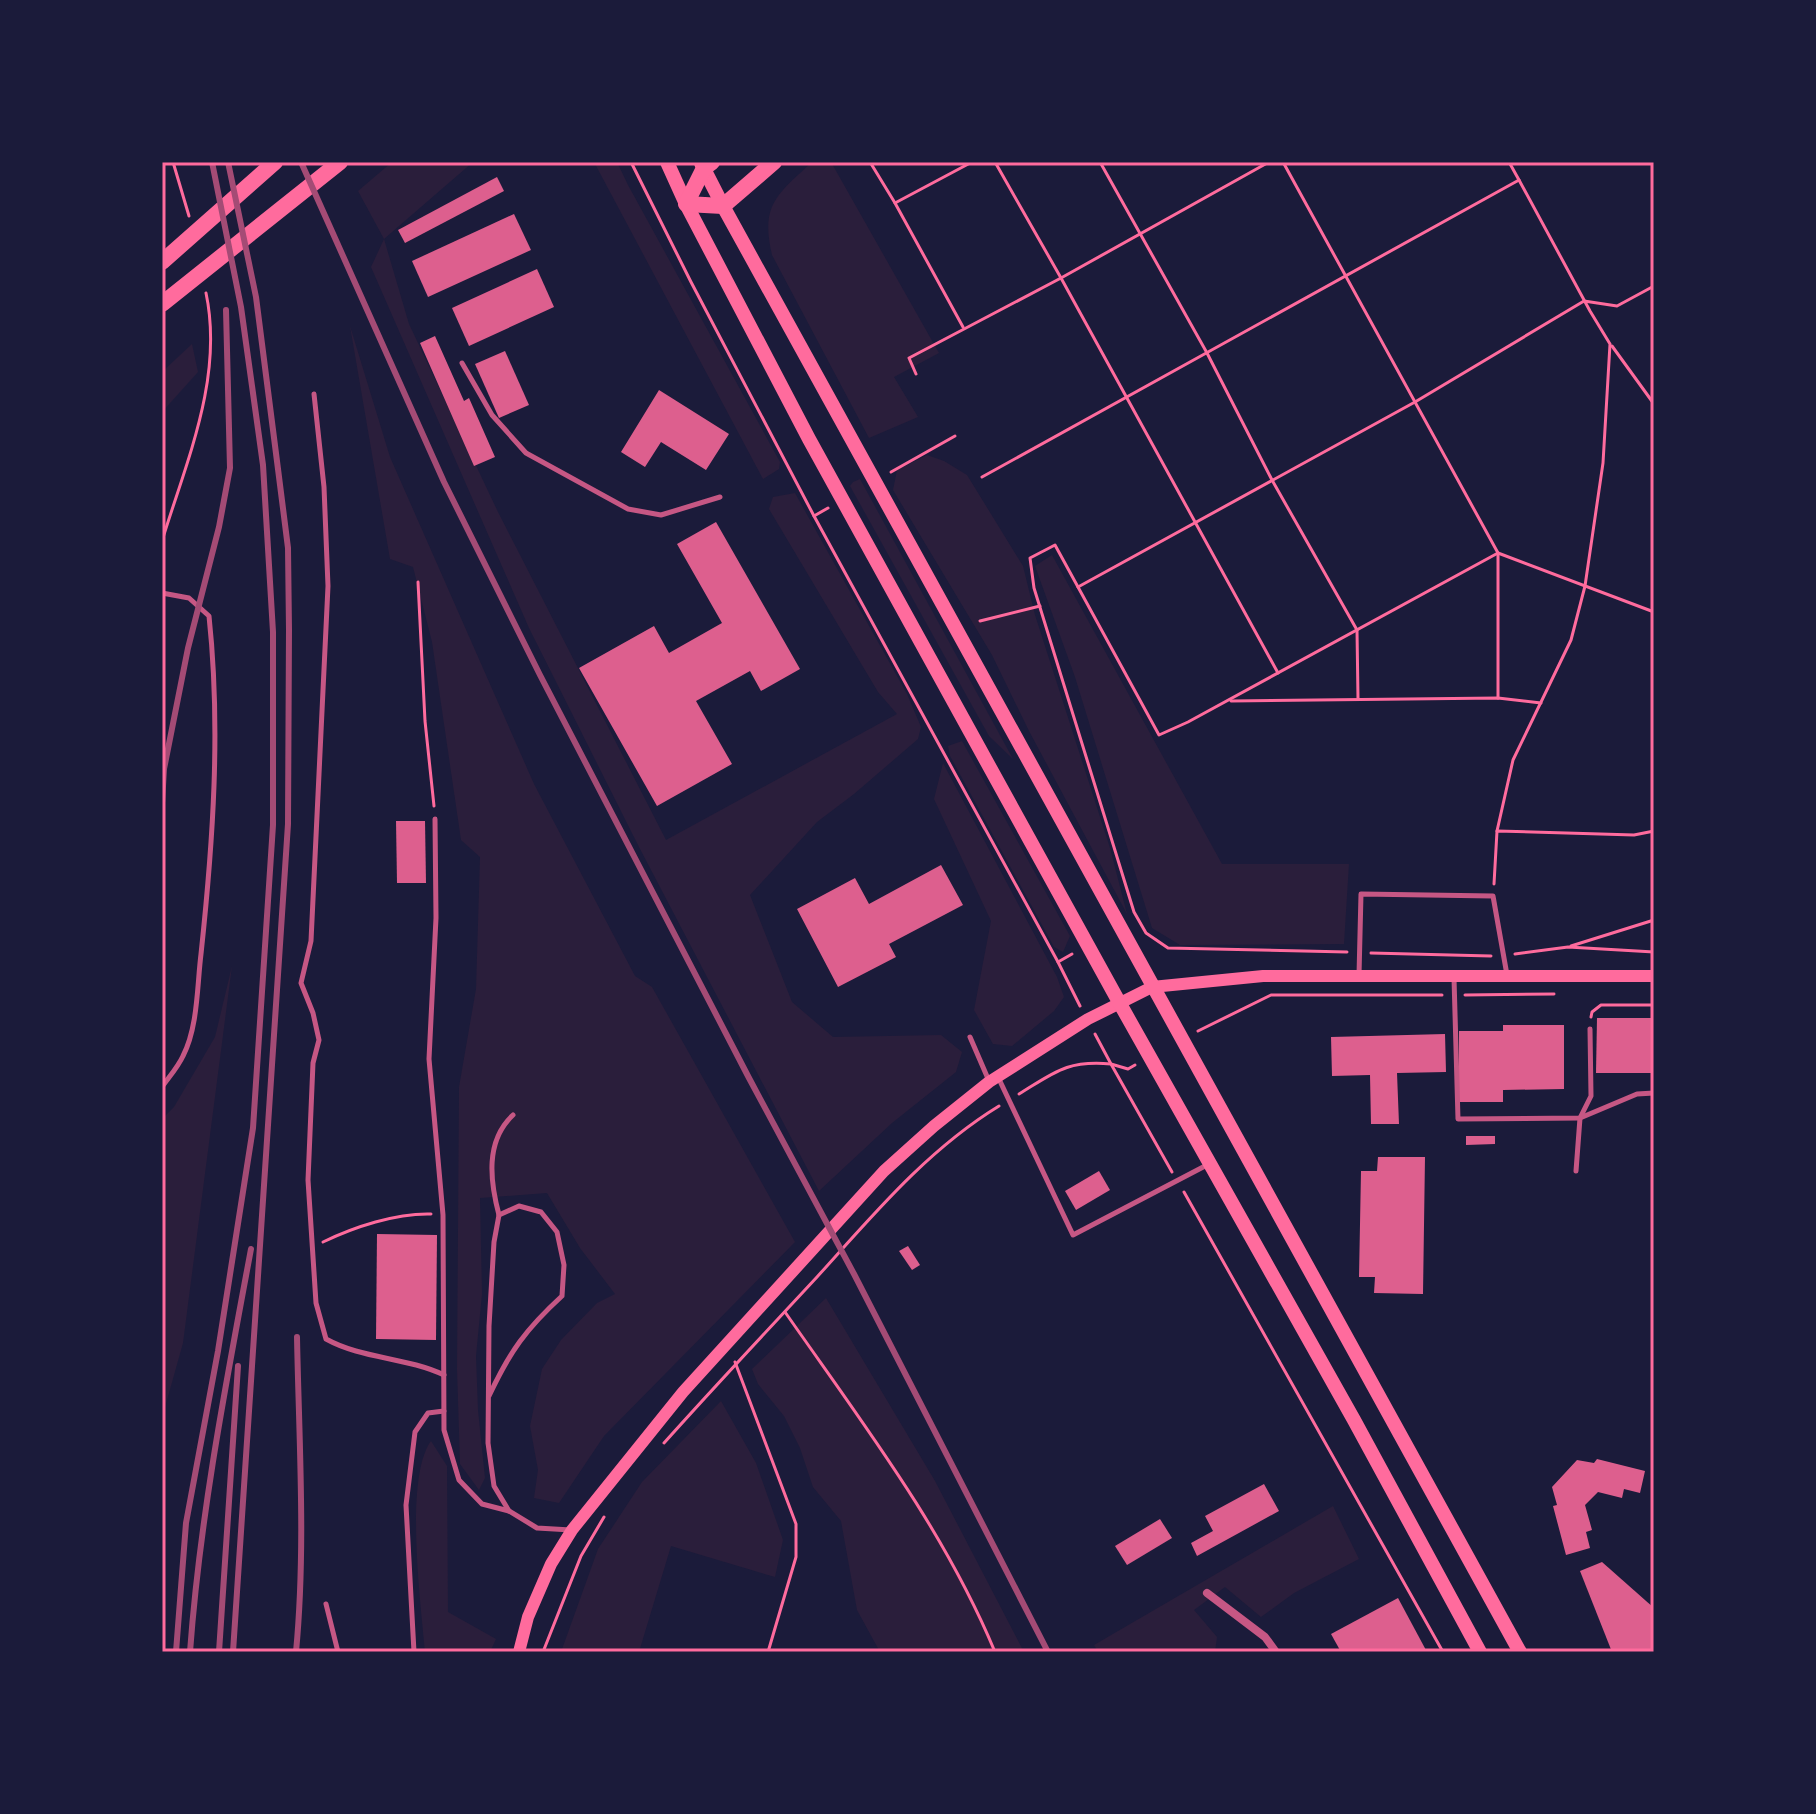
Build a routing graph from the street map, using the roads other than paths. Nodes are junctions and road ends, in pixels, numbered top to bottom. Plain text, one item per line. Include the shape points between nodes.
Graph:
1 (275, 162) edge
2 (327, 162) edge
3 (340, 162) edge
4 (667, 162) edge
5 (774, 162) edge
6 (706, 164) edge
7 (686, 204) junction
8 (723, 206) junction
9 (162, 262) edge
10 (162, 304) edge
11 (462, 363) dead end
12 (314, 394) dead end
13 (720, 497) dead end
14 (162, 593) edge
15 (435, 819) road end
16 (1507, 976) junction
17 (1654, 976) edge
18 (1454, 977) junction
19 (1359, 978) junction
20 (1152, 987) junction
21 (1119, 1002) junction
22 (1590, 1029) road end
23 (970, 1037) dead end
24 (994, 1080) junction
25 (162, 1087) edge
26 (1654, 1093) edge
27 (513, 1115) dead end
28 (1580, 1118) junction
29 (1212, 1163) junction
30 (1576, 1171) dead end
31 (499, 1215) junction
32 (444, 1375) junction
33 (489, 1396) junction
34 (444, 1411) junction
35 (509, 1511) junction
36 (572, 1530) junction
37 (1207, 1593) dead end
38 (326, 1604) dead end
39 (338, 1652) edge
40 (414, 1652) edge
41 (519, 1652) edge
42 (1276, 1652) edge
43 (1480, 1652) edge
44 (1520, 1652) edge

1 - 9 highway
2 - 10 highway
3 - 10 highway
4 - 7 main road
5 - 8 highway
6 - 7 highway
6 - 8 main road
7 - 8 highway
7 - 21 main road
8 - 20 main road
11 - 13 lane via 492,415 526,453 628,509 661,515
12 - 32 lane via 328,586 311,941 301,983 319,1040 313,1063 308,1180 316,1303 326,1339 346,1350
14 - 25 lane via 189,598 209,616 215,732 212,848 193,1023 184,1055
15 - 32 lane via 429,1059 443,1215
16 - 17 main road
16 - 18 main road
16 - 19 lane via 1493,896 1361,894
18 - 19 main road
18 - 28 lane via 1458,1119
19 - 20 main road via 1263,976
20 - 21 main road
20 - 44 main road
21 - 24 main road
21 - 29 main road
22 - 28 lane via 1591,1096
23 - 24 lane
24 - 29 lane via 1073,1235
24 - 36 main road via 884,1171 683,1392
26 - 28 lane via 1637,1094
27 - 31 lane via 501,1126 493,1147 492,1187
28 - 30 lane
29 - 43 main road
31 - 33 lane
31 - 33 lane via 519,1206 541,1212 557,1232 564,1265 562,1296 530,1325 505,1360
32 - 34 lane
33 - 35 lane via 494,1486
34 - 35 lane via 444,1430 459,1480 482,1504
34 - 40 lane via 428,1413 415,1432 406,1505
35 - 36 lane via 537,1528
36 - 41 main road via 551,1564
37 - 42 street via 1265,1637
38 - 39 lane

